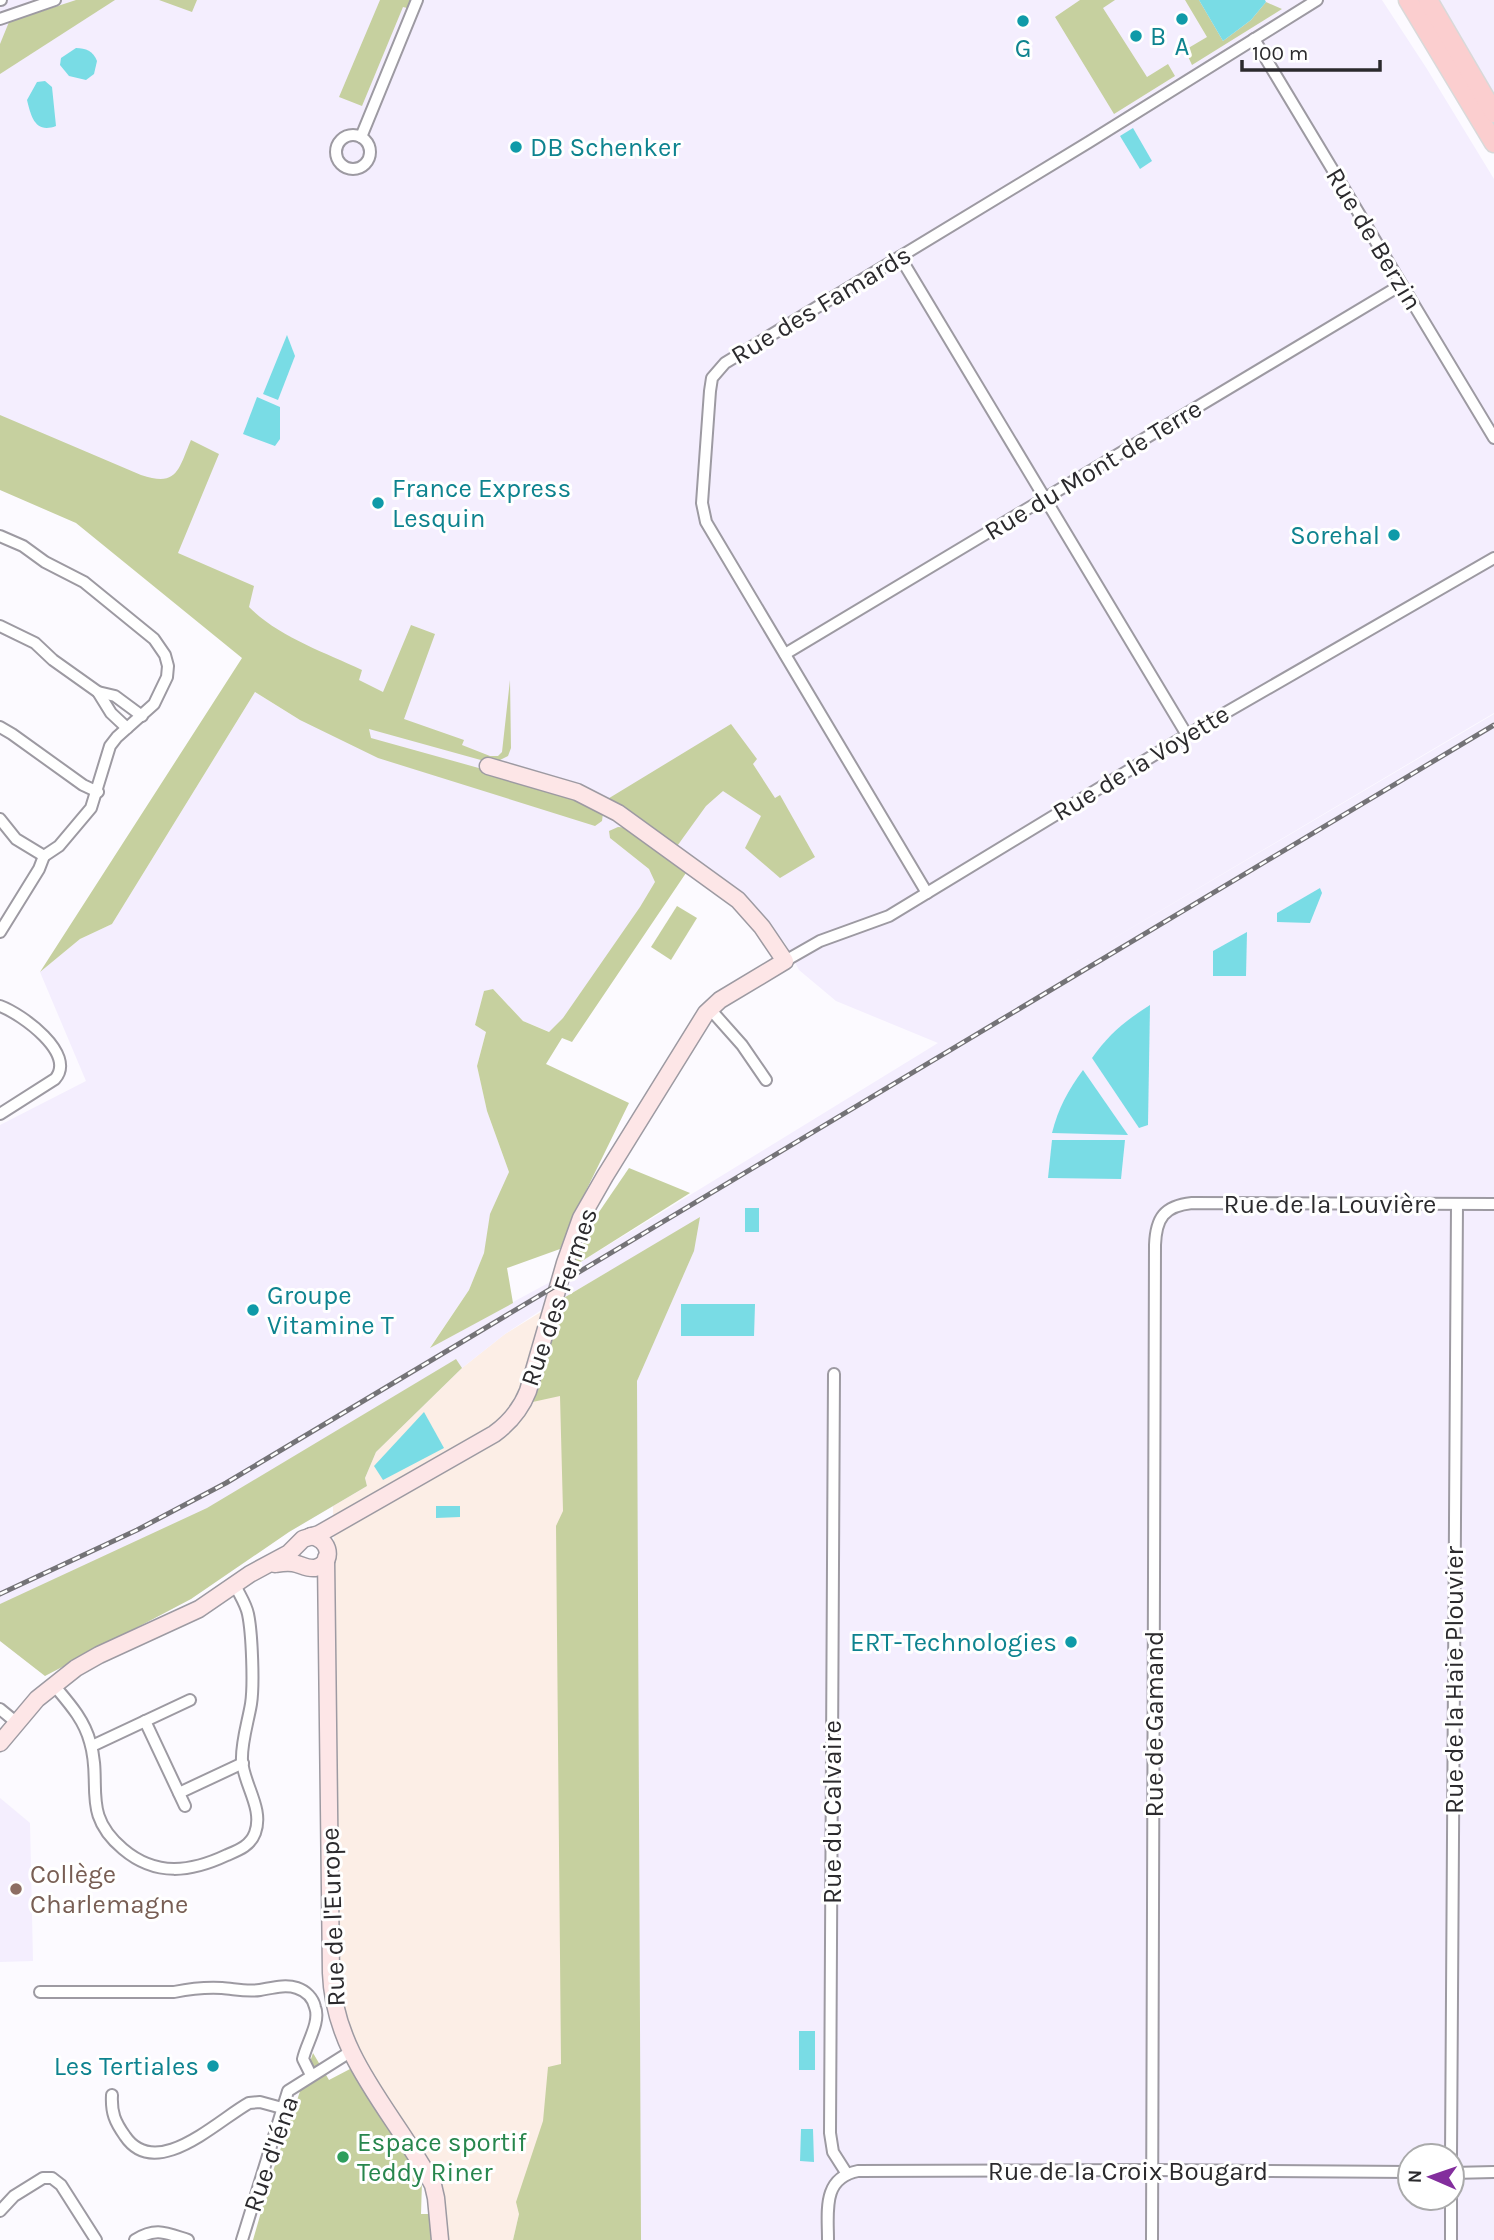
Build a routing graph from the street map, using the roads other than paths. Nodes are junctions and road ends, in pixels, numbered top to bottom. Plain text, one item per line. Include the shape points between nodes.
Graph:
1 (55, 0) edge
2 (417, 0) edge
3 (1317, 0) edge
4 (1408, 0) edge
5 (1428, 0) edge
6 (1436, 0) edge
7 (0, 19) edge
8 (1254, 39) junction
9 (1458, 51) junction
10 (1494, 113) edge
11 (361, 137) dead end
12 (1494, 144) edge
13 (900, 257) junction
14 (1401, 285) junction
15 (1494, 438) edge
16 (1045, 499) junction
17 (0, 536) edge
18 (1494, 558) edge
19 (0, 626) edge
20 (785, 654) junction
21 (97, 692) junction
22 (142, 716) junction
23 (0, 727) edge
24 (127, 728) junction
25 (1187, 735) junction
26 (488, 766) dead end
27 (98, 792) junction
28 (0, 819) edge
29 (44, 856) junction
30 (927, 893) junction
31 (3, 919) edge
32 (0, 932) edge
33 (785, 961) junction
34 (0, 1006) edge
35 (710, 1009) junction
36 (766, 1080) dead end
37 (0, 1114) edge
38 (1457, 1204) junction
39 (1494, 1204) edge
40 (1167, 1210) joint
41 (834, 1374) dead end
42 (343, 1518) junction
43 (304, 1540) junction
44 (327, 1554) junction
45 (305, 1566) junction
46 (262, 1567) junction
47 (235, 1585) junction
48 (327, 1610) junction
49 (53, 1684) junction
50 (190, 1700) dead end
51 (0, 1709) edge
52 (145, 1721) junction
53 (17, 1723) junction
54 (0, 1743) edge
55 (92, 1746) junction
56 (243, 1763) junction
57 (179, 1793) junction
58 (185, 1806) dead end
59 (40, 1992) dead end
60 (350, 2052) junction
61 (311, 2075) junction
62 (112, 2095) dead end
63 (282, 2108) junction
64 (1451, 2142) edge
65 (1152, 2170) junction
66 (1396, 2172) edge
67 (1494, 2172) edge
68 (1466, 2173) edge
69 (847, 2174) junction
70 (0, 2211) edge
71 (1451, 2212) edge
72 (96, 2240) edge
73 (135, 2240) edge
74 (188, 2240) edge
75 (242, 2240) edge
76 (440, 2240) edge
77 (828, 2240) edge
78 (1152, 2240) edge
79 (1451, 2240) edge

1 - 7 street
2 - 11 street
3 - 8 street, Rue des Famards
4 - 12 main road
5 - 9 main road
6 - 9 street via 1450,23
8 - 13 street, Rue des Famards
8 - 14 street, Rue de Berzin
9 - 10 main road
13 - 16 street
13 - 20 street, Rue des Famards via 724,363 710,386 706,522
14 - 15 street, Rue de Berzin
14 - 16 street, Rue du Mont de Terre
16 - 20 street, Rue du Mont de Terre
16 - 25 street
17 - 22 street via 84,582 154,639 165,655 168,671 157,699
18 - 25 street, Rue de la Voyette
19 - 21 street via 35,643
20 - 30 street, Rue des Famards
21 - 22 street via 116,696
21 - 24 street
22 - 24 street
23 - 27 street
24 - 27 street via 110,746
25 - 30 street, Rue de la Voyette
26 - 33 street via 577,792 624,817 738,900
27 - 29 street via 76,828
28 - 29 street via 16,839
29 - 31 street
30 - 33 street, Rue de la Voyette via 882,919 820,941
31 - 32 street
33 - 35 street, Rue des Fermes
34 - 37 street via 30,1025 61,1062 55,1079
35 - 36 street
35 - 42 street, Rue des Fermes via 584,1212 525,1398 514,1416 494,1434
38 - 39 street, Rue de la Louvière
38 - 40 street, Rue de la Louvière via 1192,1203
38 - 64 street, Rue de la Haie Plouvier
40 - 65 street, Rue de Gamand via 1158,1225 1155,1245
41 - 69 street, Rue du Calvaire via 830,2133 834,2152
42 - 43 street, Rue des Fermes
42 - 44 street via 330,1536
43 - 44 street via 323,1541
43 - 45 street via 296,1557
43 - 46 street, Rue des Fermes
44 - 45 street via 320,1566
44 - 48 street, Rue de l'Europe
45 - 46 street via 286,1562
45 - 48 street via 320,1580
46 - 47 street, Rue des Fermes
47 - 49 street, Rue des Fermes via 199,1609 94,1657
47 - 56 street via 248,1617 252,1689
48 - 60 street, Rue de l'Europe via 331,1980 336,2015
49 - 53 street, Rue des Fermes
49 - 55 street via 82,1722
50 - 52 street
51 - 53 street
52 - 55 street
52 - 57 street
53 - 54 street, Rue des Fermes
55 - 56 street via 94,1797 103,1826 133,1857 172,1869 208,1864 246,1847 253,1838 257,1814
56 - 57 street
57 - 58 street
59 - 61 street, Rue d'Iéna via 233,1991 292,1986 311,1998 317,2013 303,2059
60 - 61 street, Rue d'Iéna
60 - 76 street, Rue de l'Europe via 433,2185
61 - 63 street, Rue d'Iéna via 288,2091
62 - 63 street via 112,2115 126,2139 138,2149 152,2152 177,2148 249,2103
63 - 75 street, Rue d'Iéna
65 - 66 street, Rue de la Croix Bougard
65 - 69 street, Rue de la Croix Bougard via 865,2170
65 - 78 street, Rue de Gamand
67 - 68 street
69 - 77 street via 830,2194
70 - 72 street via 14,2196 43,2178 52,2178
71 - 79 street
73 - 74 street via 157,2231

